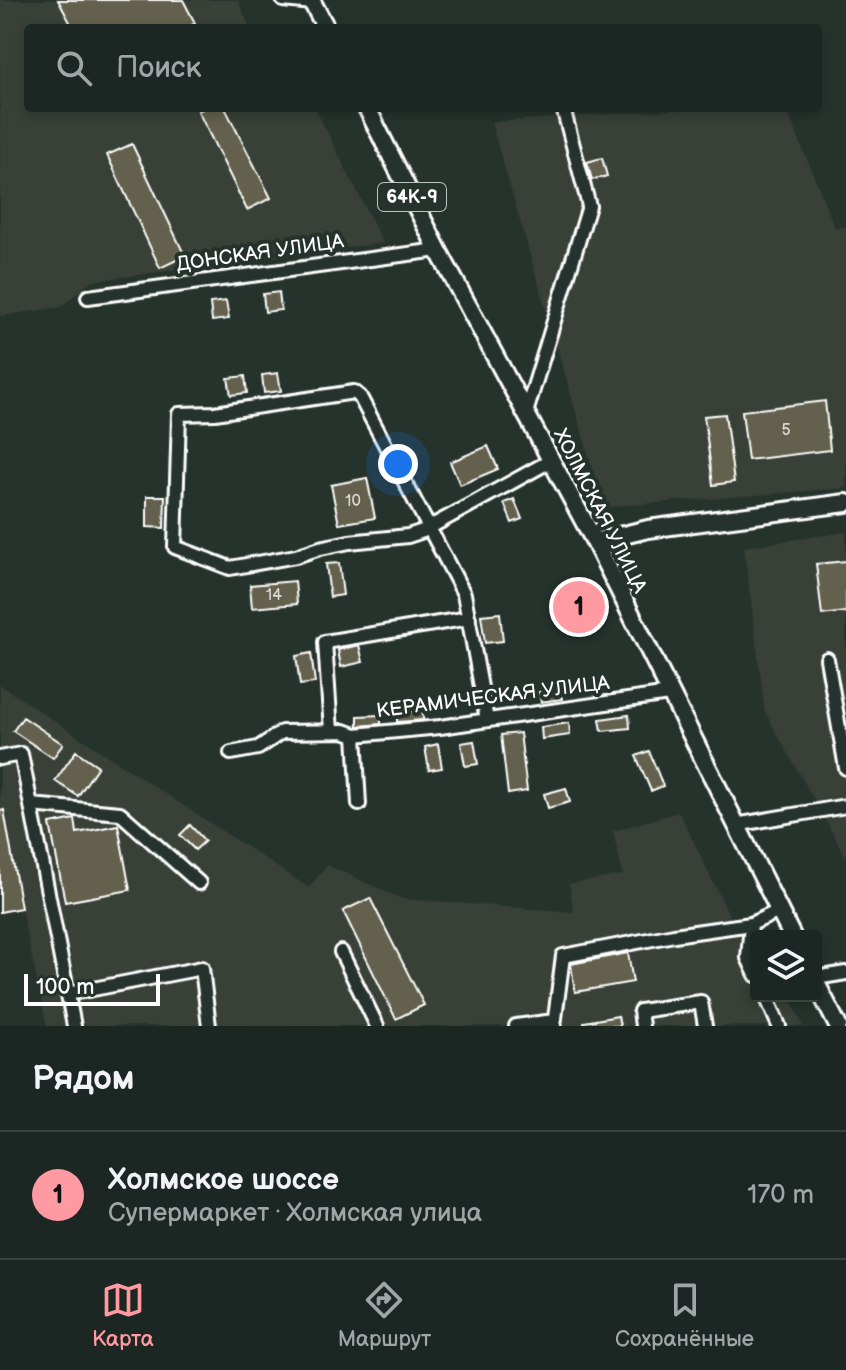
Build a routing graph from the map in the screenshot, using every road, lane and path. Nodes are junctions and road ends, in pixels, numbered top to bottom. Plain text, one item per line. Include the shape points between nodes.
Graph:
1 (283, 0) edge
2 (312, 1) edge
3 (324, 24) edge
4 (369, 112) edge
5 (564, 112) edge
6 (438, 250) junction
7 (88, 297) dead end
8 (526, 413) junction
9 (552, 460) junction
10 (846, 503) edge
11 (430, 527) junction
12 (595, 542) junction
13 (469, 618) junction
14 (827, 659) dead end
15 (669, 694) junction
16 (487, 720) junction
17 (331, 731) junction
18 (355, 735) junction
19 (231, 753) dead end
20 (0, 758) edge
21 (846, 768) edge
22 (359, 804) dead end
23 (31, 805) junction
24 (846, 806) edge
25 (735, 825) junction
26 (199, 883) dead end
27 (779, 911) junction
28 (751, 924) junction
29 (750, 930) edge
30 (789, 930) edge
31 (750, 935) edge
32 (341, 952) dead end
33 (750, 962) edge
34 (846, 973) edge
35 (822, 979) edge
36 (822, 993) edge
37 (67, 994) junction
38 (769, 1002) edge
39 (772, 1009) junction
40 (554, 1024) edge
41 (74, 1026) edge
42 (209, 1026) edge
43 (377, 1026) edge
44 (516, 1026) edge
45 (642, 1026) edge
46 (705, 1026) edge
47 (766, 1026) edge
48 (779, 1026) edge
49 (838, 1026) edge

1 - 2 street
2 - 3 main road
4 - 6 main road, ХОЛМСКАЯ УЛИЦА / 64К-9
5 - 8 street via 589,206
6 - 7 street, ДОНСКАЯ УЛИЦА
6 - 8 main road, ХОЛМСКАЯ УЛИЦА / 64К-9
8 - 9 main road, ХОЛМСКАЯ УЛИЦА / 64К-9
9 - 11 street
9 - 12 main road, ХОЛМСКАЯ УЛИЦА / 64К-9
10 - 12 main road via 648,529
11 - 11 street via 354,392 179,414 175,547 230,568 349,542 408,536
11 - 13 street via 464,594
12 - 15 main road, ХОЛМСКАЯ УЛИЦА / 64К-9
13 - 16 street
13 - 17 street via 325,642
14 - 21 street
15 - 16 street, КЕРАМИЧЕСКАЯ УЛИЦА
15 - 25 main road, ХОЛМСКАЯ УЛИЦА / 64К-9
16 - 18 street, КЕРАМИЧЕСКАЯ УЛИЦА
17 - 18 street, КЕРАМИЧЕСКАЯ УЛИЦА
17 - 19 street, КЕРАМИЧЕСКАЯ УЛИЦА via 282,732 258,748
18 - 22 street
20 - 23 street via 21,754
23 - 26 street via 120,813
23 - 37 street
24 - 25 street
25 - 27 main road, ХОЛМСКАЯ УЛИЦА / 64К-9
27 - 28 street
27 - 30 main road, ХОЛМСКАЯ УЛИЦА / 64К-9
28 - 29 street
28 - 40 street via 563,956
31 - 33 street
32 - 43 street
34 - 35 street
36 - 49 main road
37 - 41 street
37 - 42 street via 202,968
38 - 39 street
39 - 47 street
39 - 48 street
40 - 44 street
45 - 46 street via 640,1011 701,1002

